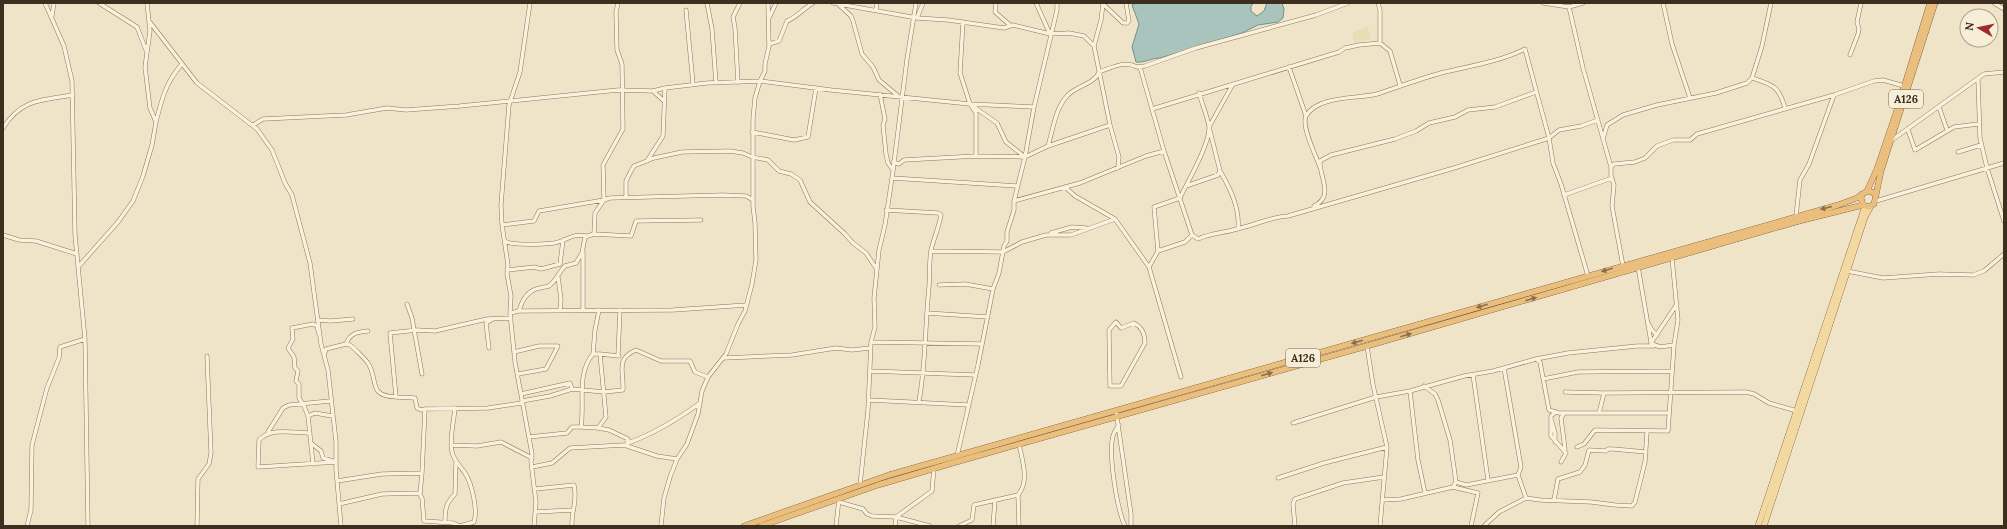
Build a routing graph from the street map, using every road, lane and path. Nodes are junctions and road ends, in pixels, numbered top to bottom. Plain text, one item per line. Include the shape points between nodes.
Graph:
1 (45, 3) edge
2 (54, 3) edge
3 (99, 3) edge
4 (147, 3) edge
5 (530, 3) edge
6 (618, 3) edge
7 (707, 3) edge
8 (740, 3) edge
9 (768, 3) edge
10 (776, 3) edge
11 (814, 3) edge
12 (836, 3) edge
13 (877, 3) edge
14 (916, 3) edge
15 (923, 3) edge
16 (996, 3) edge
17 (1036, 3) edge
18 (1057, 3) edge
19 (1103, 3) edge
20 (1126, 3) edge
21 (1348, 3) edge
22 (1378, 3) edge
23 (1543, 3) edge
24 (1583, 3) edge
25 (1663, 3) edge
26 (1771, 3) edge
27 (1861, 3) edge
28 (1930, 3) edge
29 (1935, 3) edge
30 (1994, 3) edge
31 (856, 5) edge
32 (1569, 7) junction
33 (2004, 9) edge
34 (686, 10) dead end
35 (876, 10) junction
36 (52, 16) junction
37 (916, 18) junction
38 (769, 19) junction
39 (149, 21) junction
40 (963, 22) junction
41 (1010, 25) junction
42 (1050, 34) junction
43 (1380, 43) junction
44 (769, 44) junction
45 (1094, 46) junction
46 (147, 51) junction
47 (1850, 55) dead end
48 (182, 64) junction
49 (1140, 67) junction
50 (1289, 67) junction
51 (1099, 72) junction
52 (2004, 72) edge
53 (1752, 78) junction
54 (1978, 80) junction
55 (760, 81) junction
56 (716, 83) junction
57 (738, 83) junction
58 (1233, 83) junction
59 (693, 84) junction
60 (1400, 85) junction
61 (1904, 86) junction
62 (665, 88) junction
63 (816, 88) junction
64 (623, 90) junction
65 (653, 91) junction
66 (1536, 92) junction
67 (880, 94) junction
68 (1199, 94) junction
69 (73, 95) junction
70 (1834, 95) junction
71 (898, 96) junction
72 (902, 97) junction
73 (1690, 98) junction
74 (511, 101) junction
75 (664, 101) junction
76 (970, 104) junction
77 (1034, 107) junction
78 (1939, 107) junction
79 (1786, 108) junction
80 (1152, 109) junction
81 (1306, 116) junction
82 (1598, 120) junction
83 (156, 122) junction
84 (1978, 124) junction
85 (253, 125) junction
86 (1110, 125) junction
87 (1209, 127) junction
88 (3, 128) edge
89 (1908, 130) junction
90 (1948, 130) junction
91 (752, 132) junction
92 (1549, 138) junction
93 (1603, 139) junction
94 (1892, 140) junction
95 (1981, 145) junction
96 (1048, 146) junction
97 (752, 149) junction
98 (1164, 151) junction
99 (1958, 152) dead end
100 (743, 153) junction
101 (976, 156) junction
102 (752, 157) junction
103 (1025, 157) junction
104 (647, 161) junction
105 (893, 162) junction
106 (2004, 163) edge
107 (1320, 167) junction
108 (1611, 167) junction
109 (1118, 168) junction
110 (1987, 168) junction
111 (893, 171) junction
112 (1220, 171) junction
113 (892, 178) junction
114 (1612, 178) junction
115 (1018, 186) junction
116 (1186, 186) junction
117 (1065, 187) junction
118 (753, 190) junction
119 (1864, 192) junction
120 (1564, 195) junction
121 (746, 196) junction
122 (626, 197) junction
123 (1180, 198) junction
124 (1876, 198) junction
125 (604, 200) junction
126 (753, 200) junction
127 (1014, 201) junction
128 (1864, 205) junction
129 (1871, 206) junction
130 (1310, 209) junction
131 (886, 210) junction
132 (1796, 216) junction
133 (1115, 219) junction
134 (700, 220) dead end
135 (2004, 221) edge
136 (502, 225) junction
137 (1087, 228) junction
138 (1238, 229) junction
139 (594, 234) junction
140 (3, 235) edge
141 (1046, 235) junction
142 (1192, 235) junction
143 (586, 236) junction
144 (563, 240) junction
145 (504, 241) junction
146 (583, 249) junction
147 (931, 251) junction
148 (1158, 251) junction
149 (1003, 252) junction
150 (77, 254) junction
151 (2004, 254) edge
152 (1672, 258) junction
153 (78, 266) junction
154 (1623, 266) junction
155 (1149, 267) junction
156 (1638, 267) junction
157 (507, 270) junction
158 (877, 270) junction
159 (1847, 271) junction
160 (1588, 276) junction
161 (558, 277) junction
162 (939, 285) dead end
163 (993, 289) junction
164 (1678, 303) junction
165 (407, 304) dead end
166 (747, 305) junction
167 (560, 310) junction
168 (583, 310) junction
169 (599, 310) junction
170 (620, 310) junction
171 (519, 311) junction
172 (510, 313) junction
173 (927, 313) junction
174 (988, 316) junction
175 (494, 318) junction
176 (511, 318) junction
177 (353, 319) dead end
178 (318, 320) junction
179 (1646, 320) junction
180 (414, 330) junction
181 (368, 331) dead end
182 (320, 335) junction
183 (1657, 335) junction
184 (1385, 338) junction
185 (85, 339) junction
186 (870, 342) junction
187 (926, 343) junction
188 (346, 344) junction
189 (982, 344) junction
190 (1653, 344) junction
191 (1674, 345) junction
192 (1367, 346) junction
193 (489, 348) dead end
194 (870, 348) junction
195 (514, 352) junction
196 (593, 354) junction
197 (600, 354) junction
198 (324, 355) junction
199 (618, 355) junction
200 (207, 356) dead end
201 (724, 358) junction
202 (1536, 359) junction
203 (622, 360) junction
204 (1504, 368) junction
205 (870, 371) junction
206 (1672, 371) junction
207 (922, 373) junction
208 (422, 374) dead end
209 (518, 374) junction
210 (975, 375) junction
211 (1473, 375) junction
212 (1181, 376) dead end
213 (708, 377) junction
214 (1543, 379) junction
215 (1110, 386) joint
216 (1423, 386) junction
217 (572, 389) junction
218 (583, 390) junction
219 (1410, 391) junction
220 (604, 392) junction
221 (1565, 392) dead end
222 (1670, 392) junction
223 (1604, 393) junction
224 (521, 394) junction
225 (396, 397) junction
226 (1376, 397) junction
227 (869, 400) junction
228 (330, 401) junction
229 (919, 401) junction
230 (522, 402) junction
231 (302, 403) junction
232 (700, 403) junction
233 (968, 404) junction
234 (455, 408) junction
235 (425, 409) junction
236 (1796, 411) junction
237 (1556, 412) junction
238 (1564, 412) junction
239 (1116, 413) junction
240 (1599, 413) junction
241 (1669, 414) junction
242 (308, 416) junction
243 (332, 416) junction
244 (1293, 423) dead end
245 (1118, 425) junction
246 (581, 427) junction
247 (598, 428) junction
248 (1647, 432) junction
249 (268, 433) junction
250 (310, 433) junction
251 (529, 437) junction
252 (312, 443) junction
253 (627, 444) junction
254 (1019, 444) junction
255 (451, 445) junction
256 (1387, 447) junction
257 (1577, 447) dead end
258 (1564, 450) junction
259 (1646, 452) junction
260 (957, 456) junction
261 (532, 458) junction
262 (677, 459) junction
263 (336, 462) junction
264 (456, 462) junction
265 (1561, 462) dead end
266 (313, 464) junction
267 (532, 467) junction
268 (934, 468) junction
269 (422, 473) junction
270 (1518, 475) junction
271 (1384, 477) junction
272 (1278, 478) dead end
273 (1488, 480) junction
274 (337, 481) junction
275 (1456, 482) junction
276 (860, 485) junction
277 (1453, 487) junction
278 (535, 490) junction
279 (1425, 493) junction
280 (420, 494) junction
281 (1018, 495) junction
282 (1526, 498) junction
283 (839, 500) junction
284 (996, 500) junction
285 (1382, 500) junction
286 (1554, 500) junction
287 (339, 504) junction
288 (573, 510) junction
289 (535, 512) junction
290 (896, 517) junction
291 (445, 522) junction
292 (436, 524) edge
293 (27, 526) edge
294 (88, 526) edge
295 (197, 526) edge
296 (341, 526) edge
297 (460, 526) edge
298 (534, 526) edge
299 (572, 526) edge
300 (661, 526) edge
301 (744, 526) edge
302 (761, 526) edge
303 (836, 526) edge
304 (895, 526) edge
305 (930, 526) edge
306 (959, 526) edge
307 (993, 526) edge
308 (1019, 526) edge
309 (1125, 526) edge
310 (1131, 526) edge
311 (1295, 526) edge
312 (1380, 526) edge
313 (1471, 526) edge
314 (1484, 526) edge
315 (1758, 526) edge
316 (1764, 526) edge

1 - 36 street
2 - 36 street
3 - 46 street via 137,27
4 - 39 street
5 - 74 street via 520,72
6 - 64 street via 617,50 622,64
7 - 56 street
8 - 57 street via 733,17
9 - 38 street
10 - 38 street
11 - 44 street via 799,11 794,19 787,21 778,41
12 - 31 street
12 - 71 street via 851,16 862,54 874,67 879,80
13 - 35 street
14 - 37 street
15 - 37 street
16 - 41 street via 996,12
17 - 42 street
18 - 42 street
19 - 20 street via 1123,23 1127,23 1129,21
19 - 45 street
21 - 49 street via 1316,15 1196,48
22 - 43 street
23 - 32 street
24 - 32 street
25 - 73 street via 1672,44
26 - 53 street
27 - 47 street via 1857,22 1858,34
28 - 61 highway, A126
29 - 94 highway, A126
30 - 33 street
31 - 35 street
32 - 82 street via 1582,68
34 - 59 street
35 - 37 street
36 - 69 street via 70,66
37 - 40 street
37 - 72 street
38 - 44 street
39 - 46 street
39 - 48 street
40 - 41 street via 1004,28
40 - 76 street via 960,73
41 - 42 street
42 - 45 street via 1069,33 1084,36
42 - 77 street
43 - 50 street via 1345,48
43 - 60 street via 1390,51
44 - 55 street via 765,71
45 - 51 street
46 - 83 street via 145,67 150,108
48 - 83 street via 170,77
48 - 85 street via 197,83
49 - 51 street via 1124,64
49 - 80 street
50 - 58 street
50 - 81 street
51 - 86 street
51 - 96 street via 1096,78 1067,96 1060,105
52 - 54 street via 1984,74
53 - 73 street via 1747,83 1716,93
53 - 79 street via 1776,88 1781,93
54 - 78 street
54 - 84 street
55 - 57 street
55 - 63 street
55 - 91 street via 755,98
56 - 57 street
56 - 59 street
58 - 68 street
58 - 87 street
59 - 62 street
60 - 66 street via 1498,60 1525,49
60 - 81 street via 1375,94 1331,101 1312,109
61 - 70 street via 1883,80 1874,81
61 - 119 highway, A126 via 1876,169
62 - 65 street
62 - 75 street
63 - 67 street
63 - 91 street via 808,137 794,140
64 - 65 street
64 - 74 street
64 - 125 street via 623,130 603,165
65 - 75 street
66 - 92 street
66 - 107 street via 1495,107 1468,110 1455,118 1429,123 1394,139 1331,156 1320,161
67 - 71 street
67 - 111 street via 886,119 883,125 886,154
68 - 80 street
68 - 87 street
69 - 88 street via 22,106 12,113
69 - 150 street
70 - 79 street
70 - 132 street via 1809,164 1800,180
71 - 72 street
72 - 76 street
72 - 105 street
73 - 93 street via 1623,116 1607,125
74 - 85 street via 406,110 387,108 346,115 263,119
74 - 136 street via 501,198
75 - 104 street via 663,136
76 - 77 street
76 - 101 street via 976,113
76 - 103 street via 997,123 1006,142
77 - 103 street
78 - 89 street
78 - 90 street
79 - 108 street via 1697,134 1690,140 1673,140 1654,148 1645,158 1635,162 1614,164
80 - 98 street
81 - 107 street via 1304,127
82 - 92 street via 1559,130
82 - 93 street
83 - 153 street via 144,176 132,201 118,222
84 - 90 street
84 - 95 street
85 - 178 street via 272,150 292,194 310,263
86 - 96 street
86 - 109 street via 1119,157
87 - 112 street
87 - 116 street via 1202,154
89 - 90 street via 1915,150
89 - 94 street
91 - 97 street
92 - 120 street via 1553,163
92 - 130 street
93 - 108 street
94 - 124 highway, A126 via 1881,172
95 - 99 street
95 - 110 street
96 - 103 street
97 - 100 street
97 - 102 street
98 - 109 street
98 - 123 street
100 - 102 street
100 - 104 street via 682,152
101 - 103 street
101 - 105 street via 907,160 899,164
102 - 118 street
102 - 158 street via 768,160 779,171 800,180 810,202 866,253
103 - 115 street
104 - 122 street via 634,166 631,171 626,181
105 - 111 street
106 - 110 street
107 - 130 street via 1325,192 1321,202
108 - 114 street
109 - 117 street
110 - 124 street
110 - 135 street
111 - 113 street
112 - 116 street via 1218,175
112 - 138 street via 1233,198 1239,220
113 - 115 street
113 - 131 street
114 - 120 street
114 - 154 street via 1612,206
115 - 127 street
116 - 123 street
117 - 127 street
117 - 133 street via 1075,196
118 - 121 street
118 - 126 street
119 - 124 highway via 1872,192
119 - 128 highway, A126 via 1861,198
119 -> 132 highway, A126 via 1843,203
120 - 160 street
121 - 122 street
121 - 126 street
122 - 125 street
123 - 142 street
123 - 148 street via 1154,207
124 - 129 highway
125 - 136 street via 538,211 534,221
125 - 139 street via 595,213
126 - 166 street via 756,260
127 - 149 street
128 - 129 highway, A126
128 - 152 highway, A126
128 - 236 main road
129 - 159 main road
130 - 138 street via 1270,218
131 - 147 street via 941,214
131 - 158 street
132 - 154 highway, A126
133 - 137 street
133 - 155 street
134 - 139 street via 636,221 631,236
136 - 145 street
137 - 141 street via 1072,227
137 - 141 street via 1071,235
138 - 142 street via 1209,234 1198,239
139 - 143 street
140 - 150 street via 19,240 36,241
141 - 149 street via 1022,242
142 - 148 street via 1185,242
143 - 144 street via 572,235
143 - 146 street
144 - 145 street via 555,243 512,244
144 - 157 street via 560,264
145 - 157 street
146 - 161 street via 576,263 565,266
146 - 168 street
147 - 149 street
147 - 173 street
148 - 155 street
149 - 163 street
150 - 153 street
151 - 159 street via 1984,271 1972,275 1939,274 1883,278
152 - 156 highway, A126
152 - 164 street
153 - 185 street
154 -> 160 highway, A126
155 - 212 street
156 - 179 street
184 -> 156 highway, A126
157 - 172 street via 511,296
158 - 186 street via 874,298 875,327
159 - 316 main road
160 -> 184 highway, A126
161 - 167 street
161 - 171 street via 548,287 531,291 522,300
162 - 163 street via 965,284
163 - 174 street
164 - 183 street
164 - 191 street
165 - 180 street
166 - 170 street via 673,310
166 - 201 street
167 - 168 street
167 - 171 street
168 - 169 street
169 - 170 street
169 - 196 street via 594,330
170 - 199 street
171 - 172 street
172 - 176 street
173 - 174 street
173 - 187 street
174 - 189 street
175 - 176 street
175 - 180 street via 435,331
175 - 193 street via 486,324
176 - 195 street
177 - 178 street via 331,322
178 - 182 street
179 - 183 street
179 - 190 street
180 - 208 street
180 - 225 street via 390,333
181 - 188 street via 354,333
182 - 198 street
182 - 231 street via 317,326 313,324 292,328 293,339 288,348 298,371 296,380 300,384 299,398
183 - 190 street
184 - 192 highway, A126
184 -> 239 highway, A126
185 - 293 street via 60,347 59,358 47,388 32,448 31,510
185 - 294 street
186 - 187 street
186 - 194 street
187 - 189 street
187 - 207 street
188 - 198 street via 326,349
188 - 225 street via 368,363 375,389 381,394
189 - 210 street
190 - 191 street
190 - 202 street
191 - 206 street
192 - 226 street
239 -> 192 highway, A126
194 - 201 street via 836,348 792,355
194 - 205 street
195 - 209 street
195 - 209 street via 539,346 558,346 546,369
196 - 197 street
196 - 218 street via 588,359 583,374
197 - 199 street
197 - 220 street
198 - 228 street via 328,370
199 - 203 street
200 - 295 street via 211,453 208,464 198,479
201 - 213 street
202 - 204 street
202 - 214 street via 1540,362
203 - 213 street via 636,350 661,361 690,361 694,372
203 - 220 street via 623,390
204 - 211 street
204 - 270 street via 1521,467
205 - 207 street
205 - 227 street
206 - 214 street via 1578,372
206 - 222 street
207 - 210 street
207 - 229 street
209 - 224 street
210 - 233 street
211 - 216 street
211 - 273 street
213 - 232 street
214 - 237 street via 1549,410
215 - 215 street via 1109,330 1116,322 1121,328 1134,323 1145,335 1145,343 1121,386
216 - 219 street
216 - 275 street via 1435,394 1438,400 1450,440
217 - 218 street
217 - 224 street via 570,383
217 - 230 street
218 - 220 street
218 - 246 street via 584,411
219 - 226 street
219 - 279 street via 1418,460
220 - 247 street via 606,417
221 - 223 street
222 - 223 street
222 - 236 street via 1746,392 1769,403
222 - 241 street
223 - 240 street
224 - 230 street
225 - 235 street via 415,398 417,408
226 - 244 street
226 - 256 street
227 - 229 street
227 - 276 street
228 - 231 street
228 - 243 street
229 - 233 street
230 - 234 street via 488,408
230 - 251 street
231 - 242 street
231 - 249 street via 284,408
232 - 253 street
232 - 262 street via 687,444
233 - 260 street
234 - 235 street
234 - 255 street
235 - 269 street
236 - 315 main road
237 - 238 street
237 - 258 street via 1551,416 1555,442
238 - 240 street
238 - 258 street via 1561,418
239 - 245 street
239 - 254 highway, A126
239 - 260 highway, A126
240 - 241 street
241 - 248 street via 1668,431
242 - 243 street via 315,413
242 - 250 street
243 - 263 street
245 - 309 street via 1113,435 1114,479
245 - 310 street
246 - 247 street
246 - 251 street via 572,427 567,433
247 - 253 street via 628,439
248 - 257 street via 1595,430 1584,444
248 - 259 street
249 - 250 street
249 - 266 street via 259,440 258,467
250 - 252 street
251 - 261 street
252 - 263 street via 321,451 323,458
252 - 266 street
253 - 262 street via 657,456
253 - 267 street via 570,448 552,463
254 - 268 highway, A126
254 - 281 street via 1025,482
255 - 261 street via 477,446 501,442
255 - 264 street
256 - 271 street
256 - 272 street
258 - 265 street via 1566,453
259 - 286 street via 1613,448 1606,452 1589,450 1580,472 1558,479
259 - 286 street via 1636,502 1632,506
260 - 276 highway, A126
261 - 267 street
262 - 300 street via 664,498
263 - 266 street
263 - 274 street
264 - 291 street via 455,494 445,510
264 - 297 street via 472,488 475,516 474,522
267 - 278 street
268 - 283 highway, A126
268 - 290 street via 932,491
269 - 274 street via 382,474
269 - 280 street
270 - 273 street
270 - 282 street
271 - 285 street
271 - 311 street via 1343,483 1294,499
273 - 275 street via 1466,485
274 - 287 street
275 - 277 street
276 - 301 highway, A126
277 - 279 street
277 - 313 street via 1478,493
278 - 288 street via 574,485 576,503
278 - 289 street
279 - 285 street via 1401,499
280 - 287 street via 382,494
280 - 292 street via 424,521
281 - 284 street
281 - 308 street
282 - 286 street
282 - 314 street via 1499,512
283 - 290 street via 863,509 869,515
283 - 302 highway, A126
283 - 303 street
284 - 306 street via 974,505 972,520
284 - 307 street
285 - 312 street
287 - 296 street
288 - 289 street
288 - 299 street
289 - 298 street
290 - 304 street
290 - 305 street
291 - 292 street
291 - 297 street

